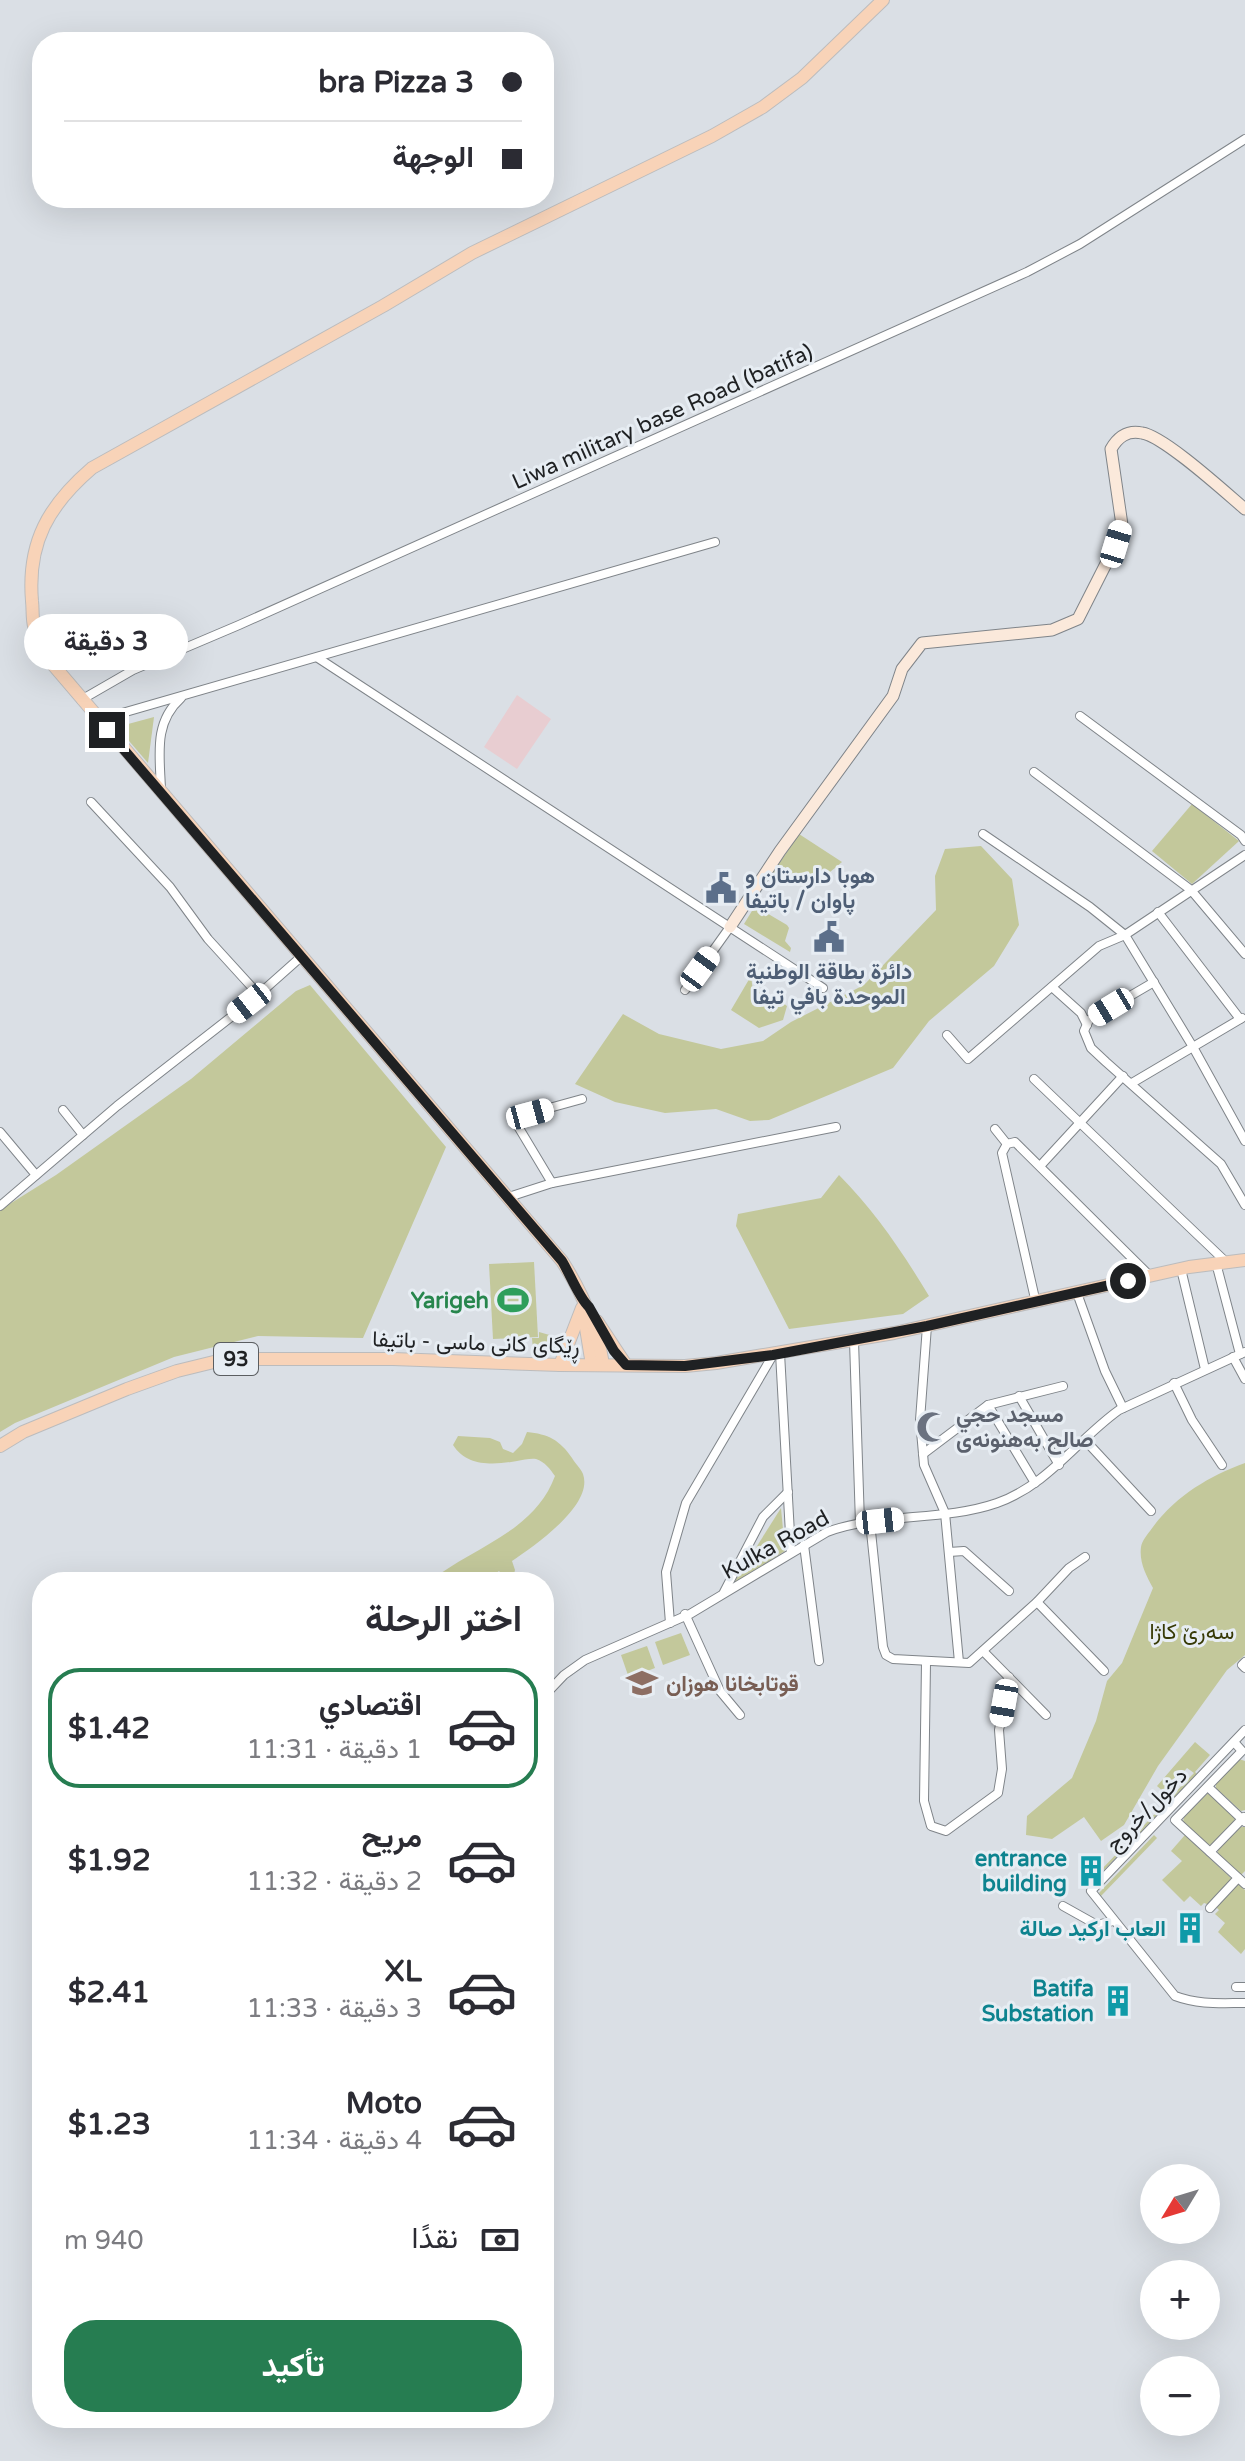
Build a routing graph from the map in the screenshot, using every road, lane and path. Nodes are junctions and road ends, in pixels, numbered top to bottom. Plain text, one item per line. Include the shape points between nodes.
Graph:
1 (883, 0) edge
2 (1245, 139) edge
3 (1245, 509) edge
4 (715, 542) dead end
5 (318, 658) junction
6 (182, 697) junction
7 (81, 700) junction
8 (1080, 716) dead end
9 (98, 720) junction
10 (1034, 772) dead end
11 (161, 790) junction
12 (91, 802) dead end
13 (983, 834) dead end
14 (1245, 841) edge
15 (1245, 855) edge
16 (1191, 890) junction
17 (1158, 912) junction
18 (730, 927) junction
19 (1125, 935) junction
20 (1245, 954) edge
21 (302, 956) junction
22 (1154, 982) junction
23 (1052, 987) junction
24 (823, 988) dead end
25 (685, 990) dead end
26 (259, 995) junction
27 (1243, 1018) edge
28 (1087, 1025) junction
29 (947, 1035) dead end
30 (1193, 1047) junction
31 (1123, 1076) junction
32 (1034, 1079) dead end
33 (1132, 1083) junction
34 (582, 1099) dead end
35 (63, 1110) dead end
36 (1080, 1125) junction
37 (836, 1127) dead end
38 (995, 1129) dead end
39 (0, 1132) edge
40 (83, 1135) junction
41 (1245, 1141) edge
42 (1007, 1144) junction
43 (1041, 1165) junction
44 (36, 1175) junction
45 (552, 1183) junction
46 (509, 1197) junction
47 (1245, 1205) edge
48 (0, 1206) edge
49 (1245, 1260) edge
50 (1220, 1262) junction
51 (1181, 1269) junction
52 (1150, 1276) junction
53 (1077, 1293) junction
54 (1036, 1303) junction
55 (583, 1306) junction
56 (927, 1326) junction
57 (854, 1341) junction
58 (776, 1354) junction
59 (1239, 1354) edge
60 (560, 1365) junction
61 (598, 1365) junction
62 (626, 1365) junction
63 (1205, 1369) junction
64 (1245, 1379) edge
65 (1174, 1383) junction
66 (1063, 1386) dead end
67 (1019, 1396) junction
68 (988, 1405) junction
69 (1123, 1408) junction
70 (1085, 1440) junction
71 (0, 1446) edge
72 (923, 1454) junction
73 (1059, 1465) junction
74 (1222, 1465) dead end
75 (1035, 1483) junction
76 (788, 1492) junction
77 (1151, 1511) dead end
78 (945, 1513) junction
79 (865, 1522) junction
80 (804, 1545) junction
81 (791, 1552) junction
82 (949, 1552) junction
83 (1085, 1557) dead end
84 (1009, 1591) dead end
85 (722, 1595) junction
86 (1037, 1602) junction
87 (686, 1614) junction
88 (670, 1623) junction
89 (983, 1651) junction
90 (819, 1661) dead end
91 (959, 1662) junction
92 (926, 1663) junction
93 (1104, 1671) dead end
94 (1009, 1677) junction
95 (554, 1686) edge
96 (740, 1715) dead end
97 (1046, 1715) dead end
98 (1245, 1730) edge
99 (1234, 1742) junction
100 (1244, 1753) edge
101 (1208, 1787) junction
102 (1244, 1819) edge
103 (1210, 1852) junction
104 (1242, 1880) edge
105 (1063, 1906) dead end
106 (1210, 1908) dead end
107 (1113, 1921) junction
108 (1245, 2003) edge

1 - 7 main road via 802,78 763,107 472,253 92,468 67,490 47,519 33,555 31,588 34,625 49,660
2 - 7 street, Liwa military base Road (batifa) via 1027,272 133,670
3 - 18 street via 1146,433 1126,433 1117,440 1111,449 1122,525 1078,619 1052,630 922,643 902,669 893,696
4 - 5 street
5 - 6 street
5 - 18 street
6 - 9 street
6 - 11 street via 160,731
7 - 9 main road
8 - 14 street
9 - 11 main road
10 - 16 street
11 - 21 main road
12 - 26 street
13 - 19 street
15 - 16 street
16 - 17 street
16 - 20 street
17 - 19 street
17 - 27 street
18 - 24 street
18 - 25 street
19 - 22 street
19 - 23 street via 1099,946
21 - 26 street
21 - 46 main road
22 - 28 street
22 - 30 street
23 - 28 street
23 - 29 street via 968,1059
26 - 40 street
27 - 30 street
28 - 31 street via 1091,1048
30 - 33 street
30 - 41 street
31 - 33 street
31 - 36 street
32 - 36 street
33 - 47 street via 1221,1164
34 - 45 street via 513,1118
35 - 40 street
36 - 43 street
36 - 50 street
37 - 45 street
38 - 42 street
39 - 44 street
40 - 44 street
42 - 43 street via 1015,1142
42 - 54 street via 1002,1153
43 - 52 street
44 - 48 street
45 - 46 street
46 - 55 main road via 562,1261
49 - 50 main road, ڕێگای کانی ماسی - باتيفا / 93
50 - 51 main road, ڕێگای کانی ماسی - باتيفا / 93
50 - 59 street
51 - 52 main road, ڕێگای کانی ماسی - باتيفا / 93
51 - 63 street
52 - 53 main road, ڕێگای کانی ماسی - باتيفا / 93
53 - 54 main road, ڕێگای کانی ماسی - باتيفا / 93
53 - 69 street
54 - 56 main road, ڕێگای کانی ماسی - باتيفا / 93
55 - 60 main road
55 - 61 main road
55 - 62 main road via 589,1307
56 - 57 main road, ڕێگای کانی ماسی - باتيفا / 93
56 - 72 street via 920,1420
57 - 58 main road, ڕێگای کانی ماسی - باتيفا / 93
57 - 79 street
58 - 62 main road, ڕێگای کانی ماسی - باتيفا / 93 via 685,1366
58 - 76 street
58 - 88 street via 686,1503 666,1572
59 - 63 street, Kulka Road
59 - 64 street
60 - 61 main road, ڕێگای کانی ماسی - باتيفا / 93
60 - 71 main road, ڕێگای کانی ماسی - باتيفا / 93 via 226,1359 127,1389
61 - 62 main road, ڕێگای کانی ماسی - باتيفا / 93
63 - 65 street, Kulka Road
65 - 69 street, Kulka Road
65 - 74 street
66 - 67 street
67 - 68 street
67 - 73 street
68 - 72 street
68 - 75 street
69 - 70 street, Kulka Road
70 - 73 street, Kulka Road
70 - 77 street
72 - 78 street
73 - 75 street, Kulka Road
75 - 78 street, Kulka Road via 996,1503
76 - 81 street
76 - 85 street via 763,1517
78 - 79 street, Kulka Road
78 - 82 street
79 - 80 street, Kulka Road via 827,1532
79 - 92 street via 886,1655
80 - 81 street, Kulka Road
80 - 90 street
81 - 85 street, Kulka Road
82 - 84 street via 964,1551
82 - 91 street
83 - 86 street
85 - 87 street, Kulka Road
86 - 89 street
86 - 93 street
87 - 88 street, Kulka Road
87 - 96 street via 720,1691
88 - 95 street, Kulka Road via 585,1660
89 - 91 street via 969,1663
89 - 94 street
91 - 92 street
92 - 94 street via 924,1801 931,1826 946,1831 998,1793 999,1730
94 - 97 street
98 - 99 street
99 - 100 street
99 - 107 street, دخول/خروج via 1091,1891
100 - 101 street
101 - 102 street
101 - 103 street via 1175,1820
102 - 103 street
103 - 104 street
104 - 106 street
105 - 107 street via 1097,1925
107 - 108 street via 1175,1996 1213,2004

